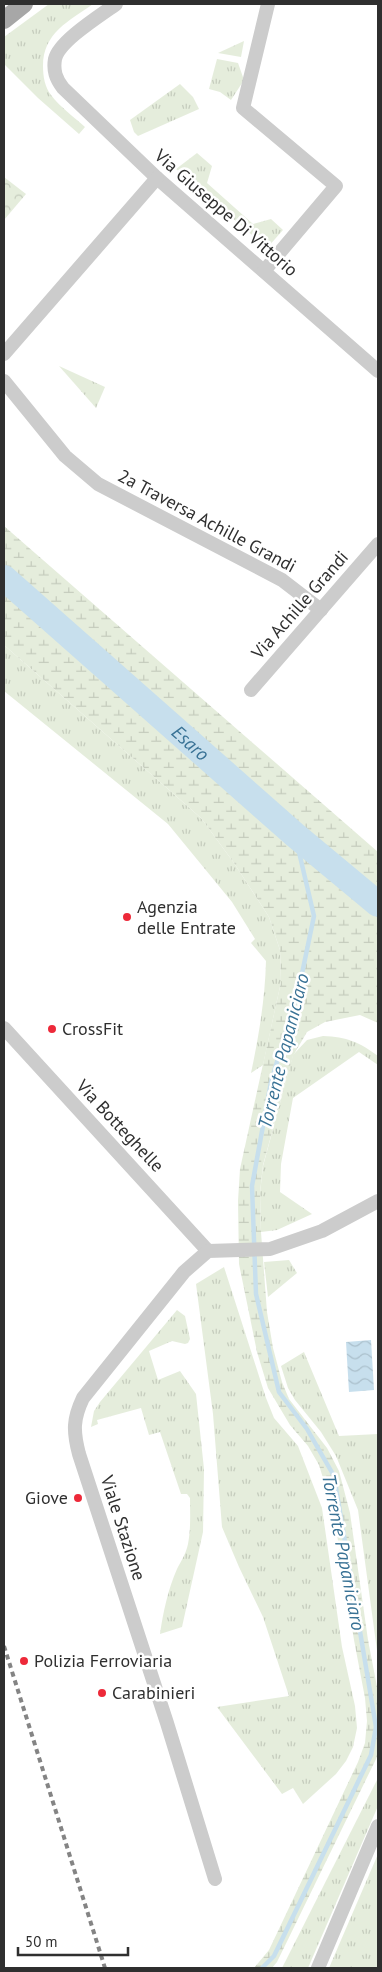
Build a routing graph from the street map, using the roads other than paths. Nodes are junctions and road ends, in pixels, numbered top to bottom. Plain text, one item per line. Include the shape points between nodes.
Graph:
1 (24, 4) edge
2 (116, 4) edge
3 (268, 4) edge
4 (4, 20) edge
5 (157, 178) junction
6 (264, 271) junction
7 (4, 354) edge
8 (378, 371) edge
9 (4, 381) edge
10 (378, 544) edge
11 (320, 610) junction
12 (250, 690) dead end
13 (4, 1028) edge
14 (378, 1201) edge
15 (208, 1251) junction
16 (378, 1826) edge
17 (215, 1879) dead end
18 (318, 1968) edge

1 - 4 main road
2 - 5 street, Via Giuseppe Di Vittorio via 62,46 55,57 55,77 80,106
3 - 6 street via 244,108 336,186
5 - 6 street, Via Giuseppe Di Vittorio
5 - 7 street
6 - 8 street, Via Giuseppe Di Vittorio
9 - 11 street, 2a Traversa Achille Grandi via 65,456 98,484 282,580
10 - 11 street, Via Achille Grandi
11 - 12 street, Via Achille Grandi
13 - 15 street, Via Botteghelle
14 - 15 street via 322,1231 270,1249
15 - 17 street, Viale Stazione via 184,1272 82,1398 75,1415 74,1432 78,1454
16 - 18 street

